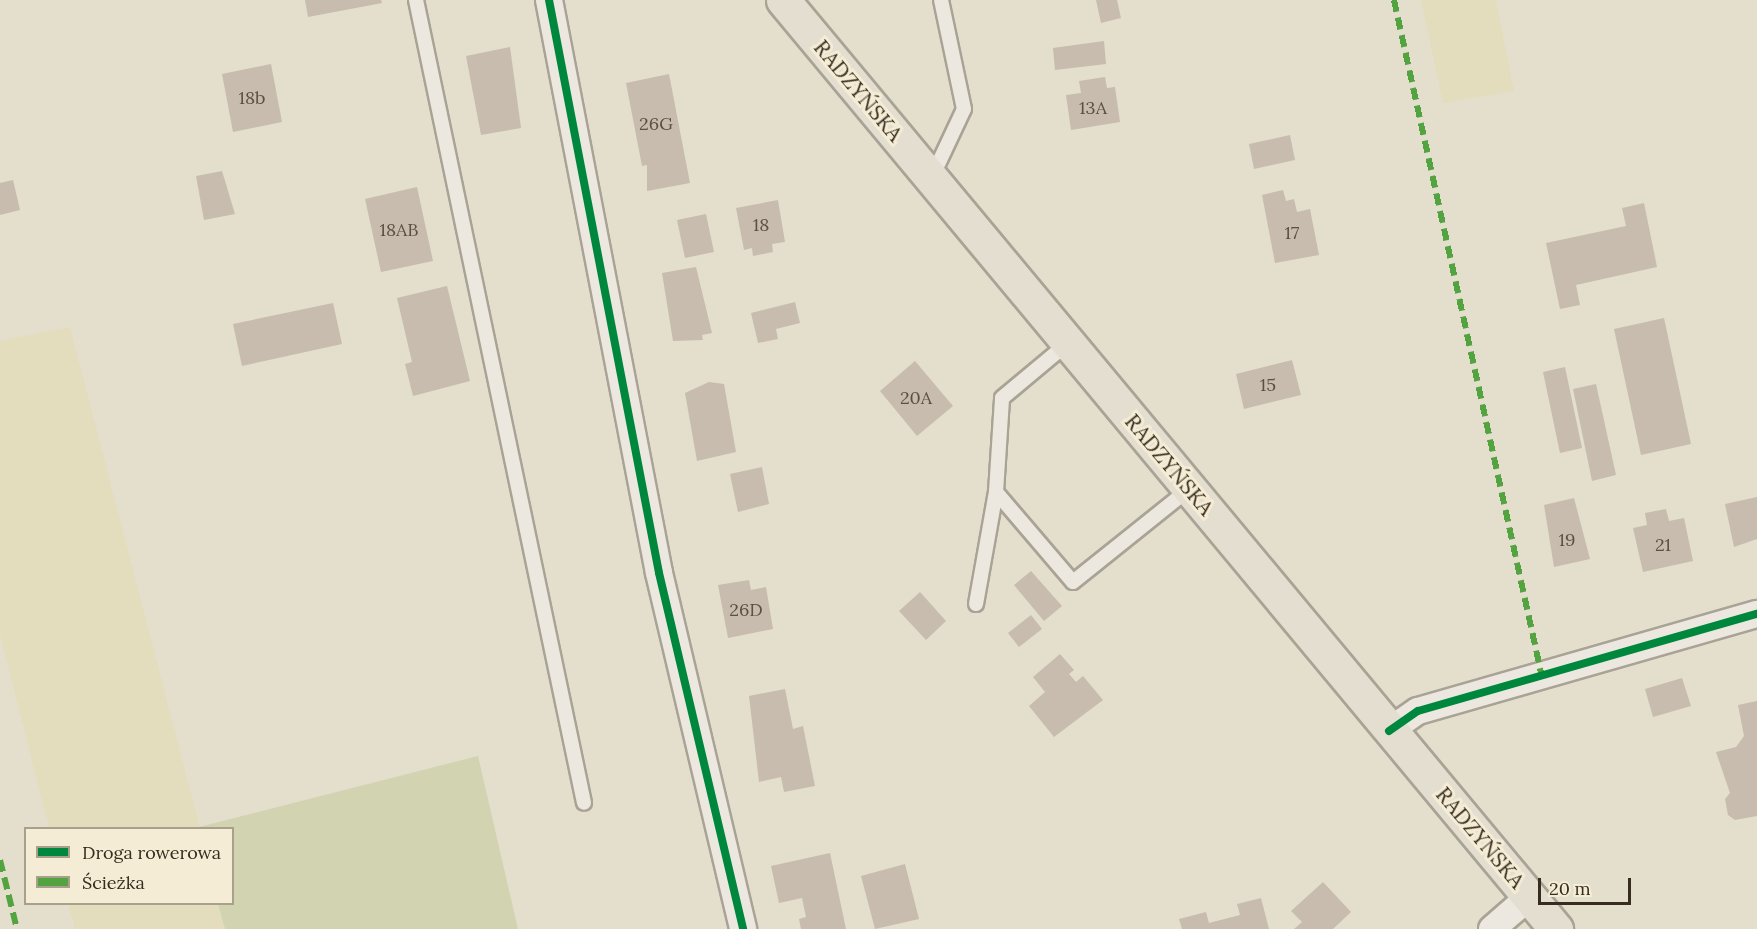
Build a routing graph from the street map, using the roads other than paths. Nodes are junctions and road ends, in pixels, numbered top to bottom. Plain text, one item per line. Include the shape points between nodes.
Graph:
1 (416, 0) edge
2 (549, 0) edge
3 (783, 0) edge
4 (942, 0) edge
5 (931, 179) junction
6 (1068, 343) junction
7 (1189, 489) junction
8 (996, 492) junction
9 (976, 604) dead end
10 (1757, 614) edge
11 (1389, 731) junction
12 (584, 803) dead end
13 (1529, 897) junction
14 (743, 929) edge
15 (1492, 929) edge
16 (1556, 929) edge

1 - 12 lane
2 - 14 street via 659,573
3 - 5 main road, RADZYŃSKA
4 - 5 lane via 964,109
5 - 6 main road, RADZYŃSKA
6 - 7 main road, RADZYŃSKA
6 - 8 lane via 1002,398
7 - 8 lane via 1073,582
7 - 11 main road, RADZYŃSKA
8 - 9 lane
10 - 11 street via 1418,711
11 - 13 main road, RADZYŃSKA
13 - 15 street
13 - 16 main road, RADZYŃSKA

